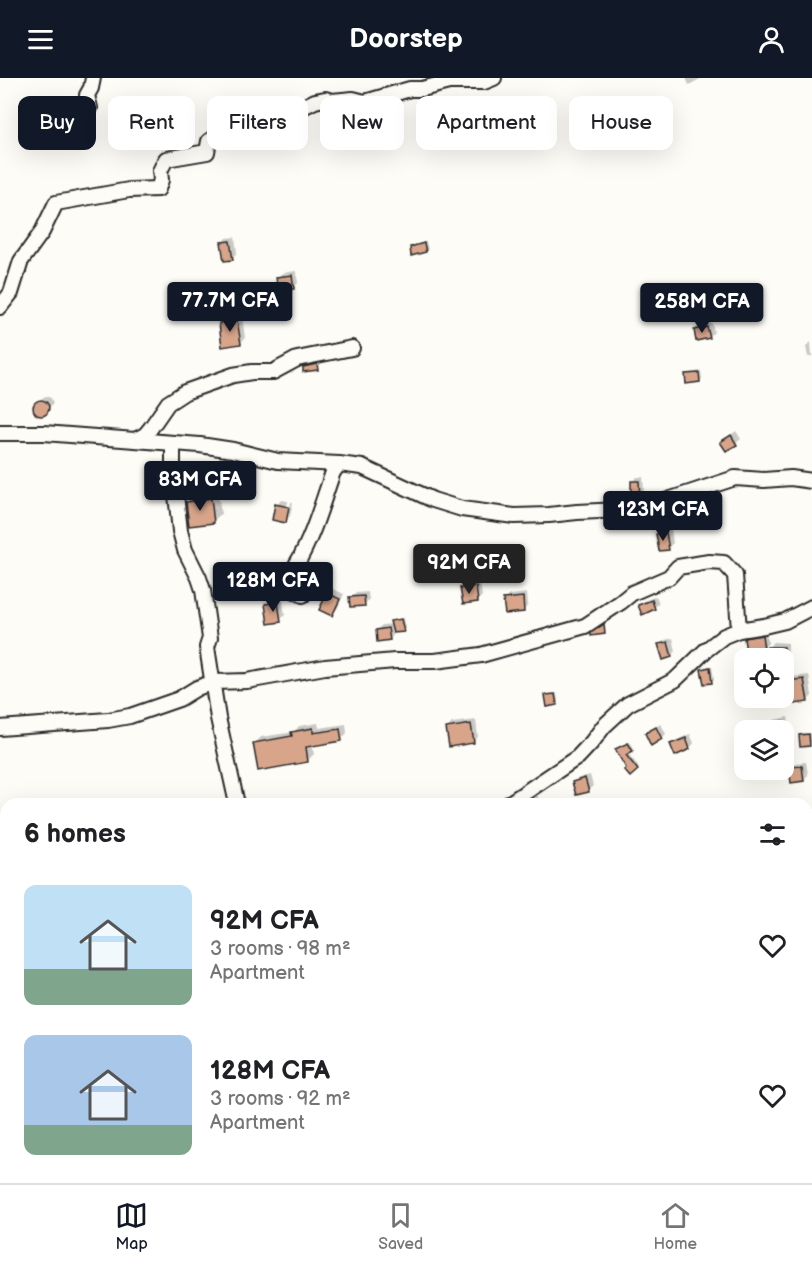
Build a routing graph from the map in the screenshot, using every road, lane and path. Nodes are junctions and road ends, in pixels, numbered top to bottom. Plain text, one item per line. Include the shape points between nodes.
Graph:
1 (93, 78) edge
2 (494, 78) edge
3 (87, 96) edge
4 (0, 307) edge
5 (352, 348) dead end
6 (0, 433) edge
7 (135, 440) junction
8 (173, 443) junction
9 (339, 464) junction
10 (812, 481) edge
11 (303, 595) dead end
12 (812, 607) edge
13 (739, 630) junction
14 (213, 682) junction
15 (0, 728) edge
16 (234, 798) edge
17 (517, 798) edge

1 - 3 street
2 - 4 street via 410,89 365,102 315,101 287,115 216,137 209,141 207,152 166,159 158,189 56,203 21,261 11,293
5 - 7 street via 297,359 273,372 233,375 185,392 168,403 145,435
6 - 7 street
7 - 8 street
8 - 9 street via 233,450 278,461
8 - 14 street via 180,531 203,590
9 - 10 street via 362,467 462,509 514,516 621,510 656,504 735,478
9 - 11 street via 296,565 296,579 290,583 290,588
12 - 13 street via 785,621
13 - 14 street via 735,575 724,562 710,562 678,567 669,577 632,593 585,626 481,655 435,661 395,660 247,681
13 - 17 street via 706,650 675,680 628,704 578,757
14 - 15 street via 130,716
14 - 16 street

